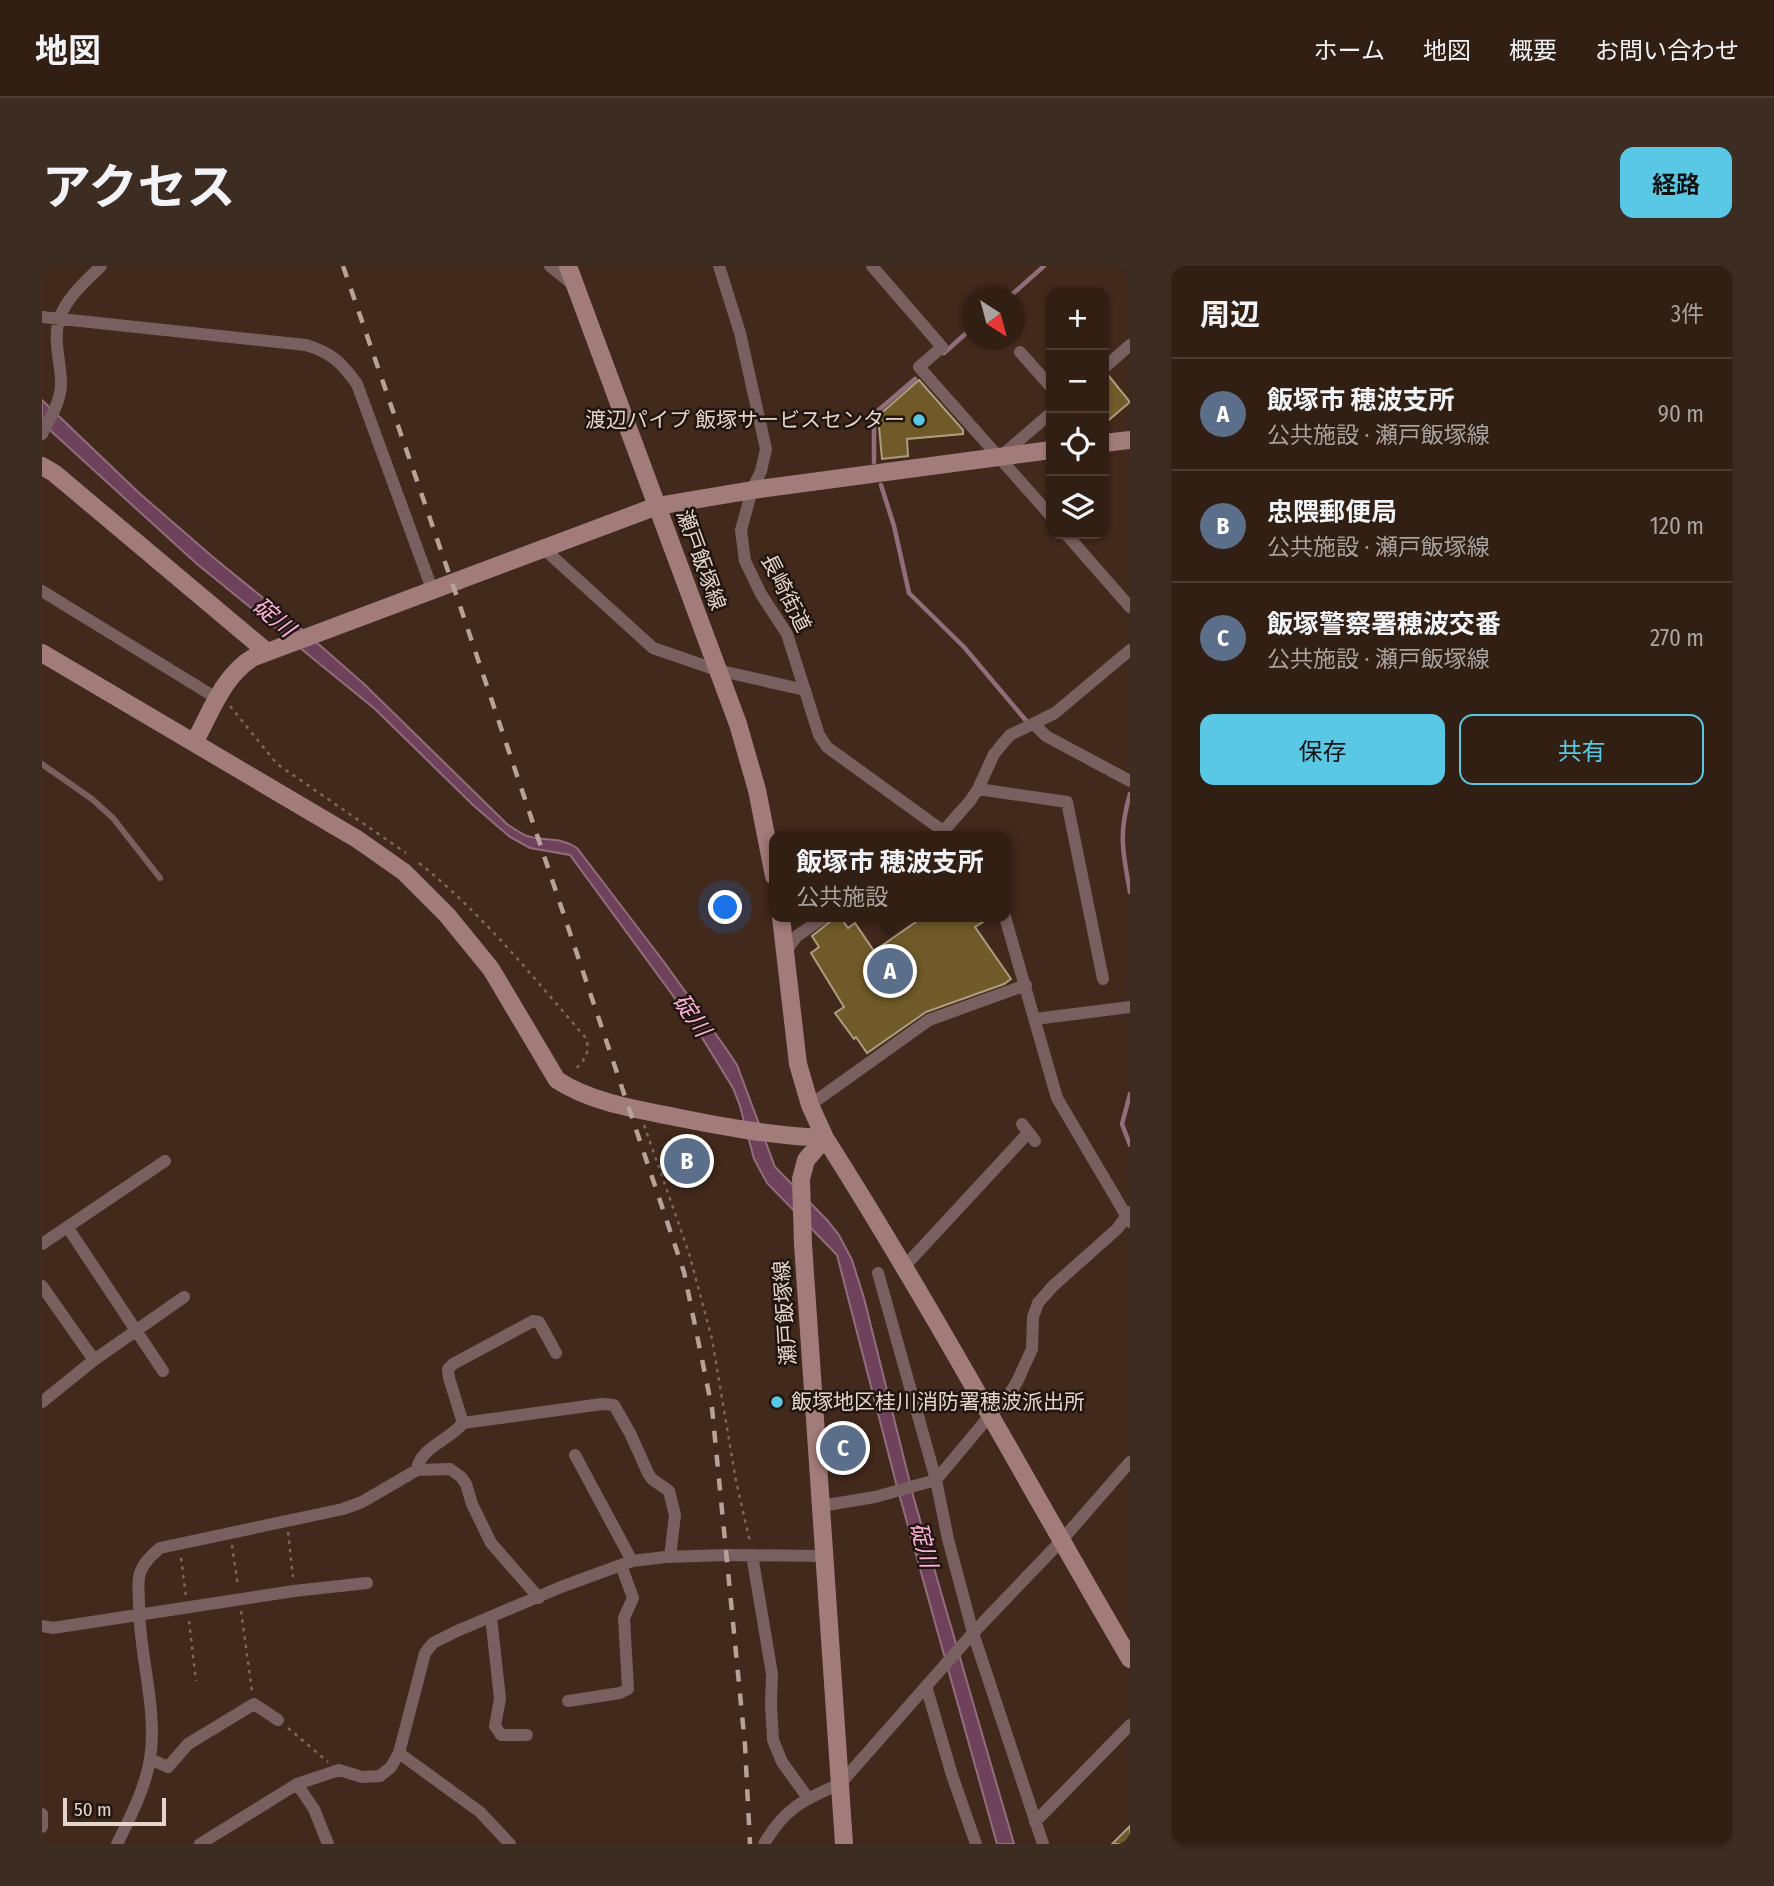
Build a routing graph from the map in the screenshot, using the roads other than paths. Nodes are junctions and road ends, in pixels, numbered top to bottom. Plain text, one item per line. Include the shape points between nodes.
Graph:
1 (101, 266) edge
2 (550, 266) edge
3 (568, 266) edge
4 (719, 266) edge
5 (872, 266) edge
6 (575, 286) junction
7 (42, 317) edge
8 (59, 319) junction
9 (1130, 345) edge
10 (1020, 352) dead end
11 (1109, 364) edge
12 (1046, 381) edge
13 (1046, 417) edge
14 (42, 434) edge
15 (1130, 440) edge
16 (1109, 442) edge
17 (1046, 451) edge
18 (1000, 457) junction
19 (42, 466) edge
20 (752, 490) junction
21 (657, 506) junction
22 (1046, 510) edge
23 (1070, 539) edge
24 (542, 548) junction
25 (432, 589) junction
26 (42, 591) edge
27 (1130, 607) edge
28 (1130, 650) edge
29 (267, 652) junction
30 (42, 653) edge
31 (717, 670) junction
32 (805, 690) junction
33 (218, 699) junction
34 (1034, 724) junction
35 (195, 741) junction
36 (42, 764) edge
37 (1130, 781) edge
38 (978, 789) junction
39 (940, 831) edge
40 (948, 831) edge
41 (769, 847) edge
42 (160, 878) dead end
43 (782, 922) edge
44 (817, 922) edge
45 (1007, 922) edge
46 (785, 952) junction
47 (1103, 979) dead end
48 (1026, 985) junction
49 (1130, 1007) edge
50 (1035, 1019) junction
51 (810, 1105) junction
52 (1029, 1133) dead end
53 (825, 1138) junction
54 (165, 1161) dead end
55 (1129, 1216) edge
56 (68, 1228) junction
57 (42, 1244) edge
58 (903, 1268) junction
59 (878, 1273) dead end
60 (42, 1286) edge
61 (184, 1297) dead end
62 (137, 1332) junction
63 (556, 1353) dead end
64 (94, 1360) junction
65 (163, 1371) dead end
66 (42, 1402) edge
67 (991, 1414) junction
68 (463, 1423) junction
69 (575, 1455) dead end
70 (1130, 1462) edge
71 (418, 1470) junction
72 (934, 1481) junction
73 (821, 1506) junction
74 (1061, 1541) junction
75 (752, 1555) junction
76 (824, 1556) junction
77 (670, 1557) junction
78 (626, 1563) junction
79 (367, 1583) dead end
80 (538, 1598) junction
81 (139, 1615) junction
82 (491, 1617) junction
83 (42, 1626) edge
84 (971, 1635) junction
85 (1130, 1659) edge
86 (928, 1684) junction
87 (568, 1701) dead end
88 (278, 1720) road end
89 (1130, 1726) edge
90 (527, 1735) dead end
91 (398, 1753) junction
92 (150, 1759) junction
93 (297, 1784) junction
94 (841, 1784) junction
95 (808, 1798) junction
96 (42, 1814) edge
97 (1035, 1822) junction
98 (42, 1828) edge
99 (117, 1844) edge
100 (200, 1844) edge
101 (328, 1844) edge
102 (510, 1844) edge
103 (764, 1844) edge
104 (844, 1844) edge
105 (976, 1844) edge
106 (1043, 1844) edge

1 - 8 street via 71,296
2 - 6 street
3 - 6 street, 瀬戸飯塚線
4 - 20 street, 長崎街道 via 740,333 766,449
5 - 18 street via 942,347 919,366
6 - 21 street, 瀬戸飯塚線
7 - 8 street
8 - 14 street via 59,402
8 - 25 street via 306,345 341,363 368,409
9 - 11 street
10 - 12 street
13 - 18 street
15 - 16 street
17 - 18 street
18 - 20 street
18 - 22 street
19 - 29 street
20 - 21 street
20 - 32 street, 長崎街道 via 741,530 746,561 787,634
21 - 24 street
21 - 31 street, 瀬戸飯塚線
23 - 27 street
24 - 25 street
24 - 31 street via 653,648
25 - 29 street
26 - 33 street
28 - 34 street via 1073,699
29 - 33 street via 242,664
30 - 35 street
31 - 32 street
31 - 41 street, 瀬戸飯塚線 via 738,724
32 - 39 street, 長崎街道 via 827,747
33 - 35 street
34 - 37 street via 1045,736
34 - 38 street via 1003,742
35 - 53 street via 404,872 491,969 556,1080 574,1091 639,1110 777,1136
36 - 42 lane via 113,818
38 - 40 street
38 - 47 street via 1068,802
43 - 46 street
44 - 46 street
45 - 48 street
46 - 51 street via 798,1064
48 - 50 street
48 - 51 street via 929,1020
49 - 50 street
50 - 55 street via 1057,1098
51 - 53 street
52 - 58 street
53 - 58 street
53 - 73 street, 瀬戸飯塚線 via 806,1160 801,1179
54 - 56 street
55 - 67 street via 1038,1303 1032,1349 1006,1399
56 - 57 street
56 - 62 street
58 - 67 street
59 - 72 street
60 - 64 street
61 - 62 street
62 - 64 street
62 - 65 street
63 - 68 street via 539,1322 533,1321 453,1364 449,1378
64 - 66 street
67 - 72 street
67 - 74 street
68 - 71 street via 418,1461
68 - 77 street via 614,1405 648,1473 669,1491 675,1515
69 - 78 street
70 - 74 street
71 - 80 street via 450,1469 461,1477 491,1543
71 - 81 street via 343,1509 160,1548 140,1574
72 - 73 street
72 - 84 street
73 - 76 street, 瀬戸飯塚線
74 - 84 street
74 - 85 street
75 - 76 street
75 - 77 street
75 - 95 street via 772,1674 773,1740 782,1762
76 - 94 street, 瀬戸飯塚線
77 - 78 street
78 - 80 street
78 - 87 street via 633,1598 624,1618 628,1689
79 - 81 street
80 - 82 street
81 - 83 street
81 - 92 street
82 - 90 street via 500,1699 495,1726 501,1735
82 - 91 street via 433,1643 425,1653
84 - 86 street
84 - 97 street
86 - 94 street
86 - 105 street
88 - 92 street via 254,1704 188,1744 168,1767
89 - 97 street
91 - 93 street via 380,1776 362,1777 339,1770
91 - 102 street via 480,1812
92 - 99 street
93 - 100 street
93 - 101 street via 314,1809
94 - 95 street
94 - 104 street, 瀬戸飯塚線
95 - 103 street via 775,1824
96 - 98 street
97 - 106 street

